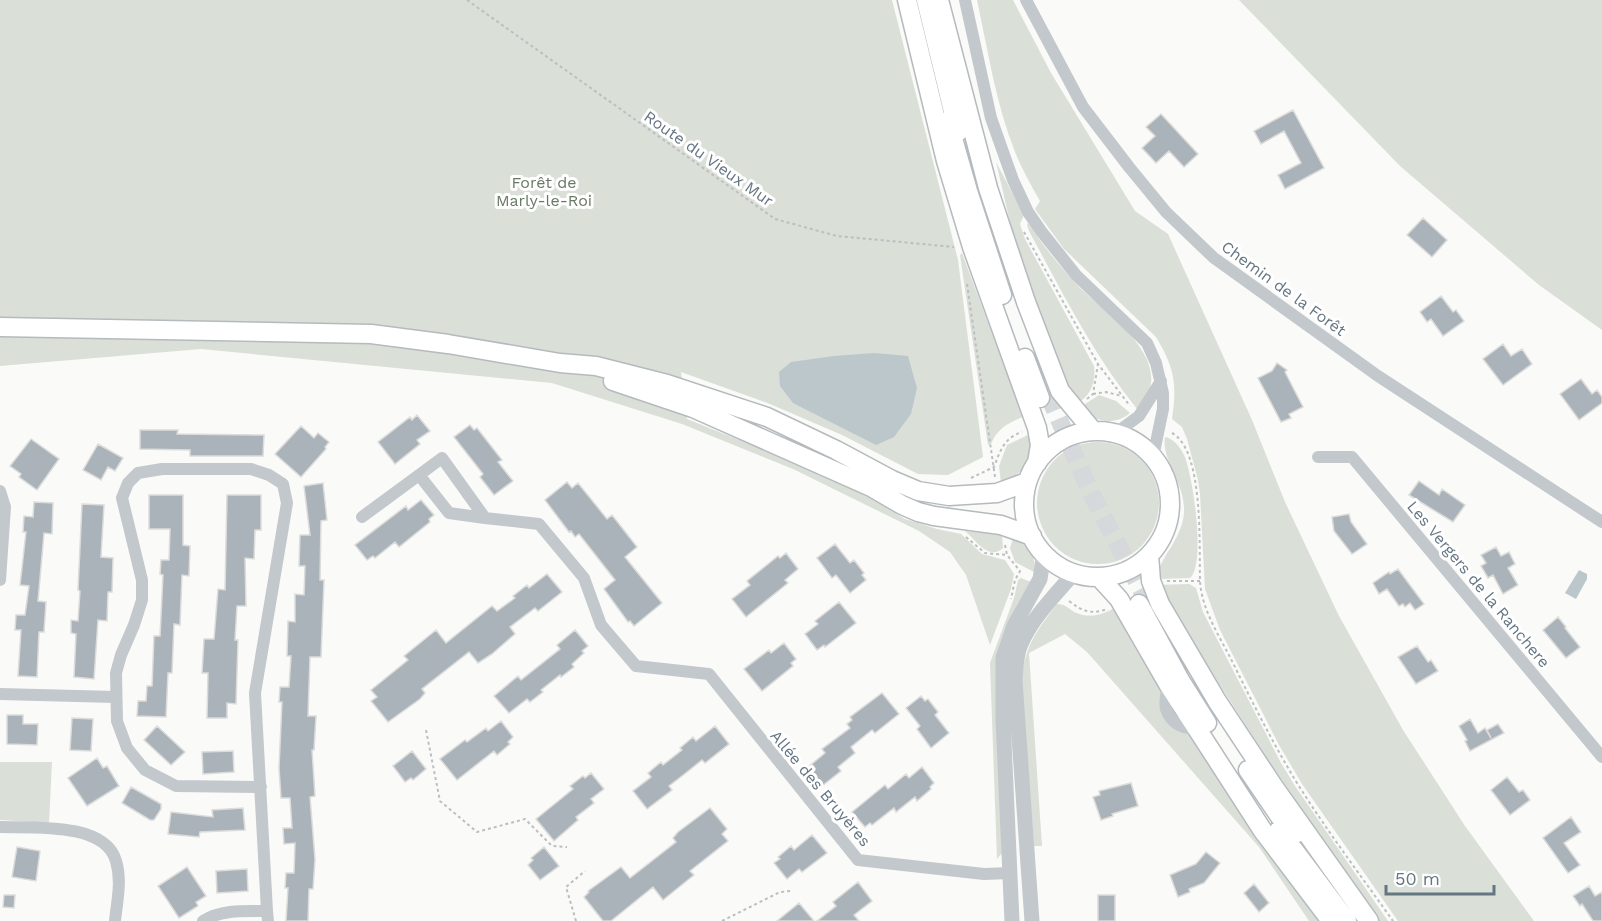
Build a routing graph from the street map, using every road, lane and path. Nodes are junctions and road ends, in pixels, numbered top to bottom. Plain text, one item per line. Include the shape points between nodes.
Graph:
1 (467, 0) edge
2 (907, 0) edge
3 (916, 0) edge
4 (926, 0) edge
5 (939, 0) edge
6 (965, 0) edge
7 (1026, 0) edge
8 (972, 247) junction
9 (967, 282) dead end
10 (0, 327) edge
11 (560, 363) junction
12 (1161, 381) junction
13 (1093, 394) dead end
14 (1139, 416) junction
15 (1158, 428) junction
16 (1093, 431) junction
17 (1116, 433) junction
18 (1153, 457) junction
19 (1318, 457) dead end
20 (1037, 463) junction
21 (994, 467) dead end
22 (418, 475) junction
23 (1027, 482) junction
24 (0, 491) edge
25 (362, 517) dead end
26 (485, 518) junction
27 (1602, 522) edge
28 (962, 533) dead end
29 (1032, 536) junction
30 (1044, 554) junction
31 (1007, 555) dead end
32 (1149, 555) junction
33 (1074, 573) junction
34 (1099, 577) junction
35 (0, 580) edge
36 (0, 694) edge
37 (116, 697) junction
38 (426, 730) dead end
39 (1602, 758) edge
40 (261, 787) junction
41 (0, 827) edge
42 (567, 847) dead end
43 (585, 871) dead end
44 (1010, 873) junction
45 (1029, 873) junction
46 (791, 891) dead end
47 (268, 916) edge
48 (115, 921) edge
49 (203, 921) edge
50 (576, 921) edge
51 (722, 921) edge
52 (1012, 921) edge
53 (1032, 921) edge
54 (1331, 921) edge
55 (1347, 921) edge
56 (1358, 921) edge
57 (1369, 921) edge
58 (1394, 921) edge

1 - 8 path, Route du Vieux Mur via 775,219 837,236
2 - 8 main road via 946,161
3 - 4 main road via 994,272 1044,396 976,196
5 - 16 main road via 988,188 1026,302 1060,392
6 - 12 street via 991,118 1028,212 1076,274 1147,343
7 - 27 street, Chemin de la Forêt via 1083,107 1166,212 1214,258 1378,376
8 - 20 main road via 1037,428
9 - 21 path
10 - 11 main road via 371,334
11 - 23 main road via 596,366 667,384 767,417 918,491 949,496 997,493
11 - 29 main road via 693,408 851,477 918,512 1001,525
12 - 14 street
12 - 15 street via 1163,409
13 - 14 path via 1122,396
14 - 17 street
15 - 18 street
15 - 58 path via 1179,436 1192,466 1198,497 1201,589 1212,622 1297,783
16 - 17 main road
16 - 20 main road via 1071,435 1052,446
17 - 18 main road via 1136,442
18 - 32 main road via 1162,469 1170,499 1166,529
19 - 39 street, Les Vergers de la Ranchere via 1352,457
20 - 23 main road
22 - 25 street
22 - 26 street via 449,513
22 - 26 street via 442,458
23 - 29 main road via 1024,500
24 - 35 street via 5,507
26 - 44 street, Allée des Bruyères via 539,524 584,578 602,625 636,666 709,674 858,860 984,874
28 - 31 path via 985,553
29 - 30 main road
30 - 33 main road
30 - 44 street via 1040,579 1014,626 1003,658
32 - 34 main road via 1135,567
32 - 57 main road via 1157,597 1217,701
33 - 34 main road
33 - 45 street via 1032,624 1020,645 1016,664
34 - 54 main road via 1119,599 1168,684 1263,831
36 - 37 street
37 - 40 street via 117,721 127,748 146,770 176,786
37 - 40 street via 116,673 142,600 142,580 122,498 128,483 138,473 162,469 251,469 283,484 287,503 255,693
38 - 42 path via 440,801 447,808 477,832 525,819 552,846
40 - 47 street
41 - 48 street via 70,831 103,841 116,859 120,881
43 - 50 path via 566,887
44 - 45 street
44 - 52 street
45 - 53 street
46 - 51 path via 780,892
47 - 49 street via 240,911 213,915
55 - 56 main road via 1222,746 1180,680 1143,602 1268,801

